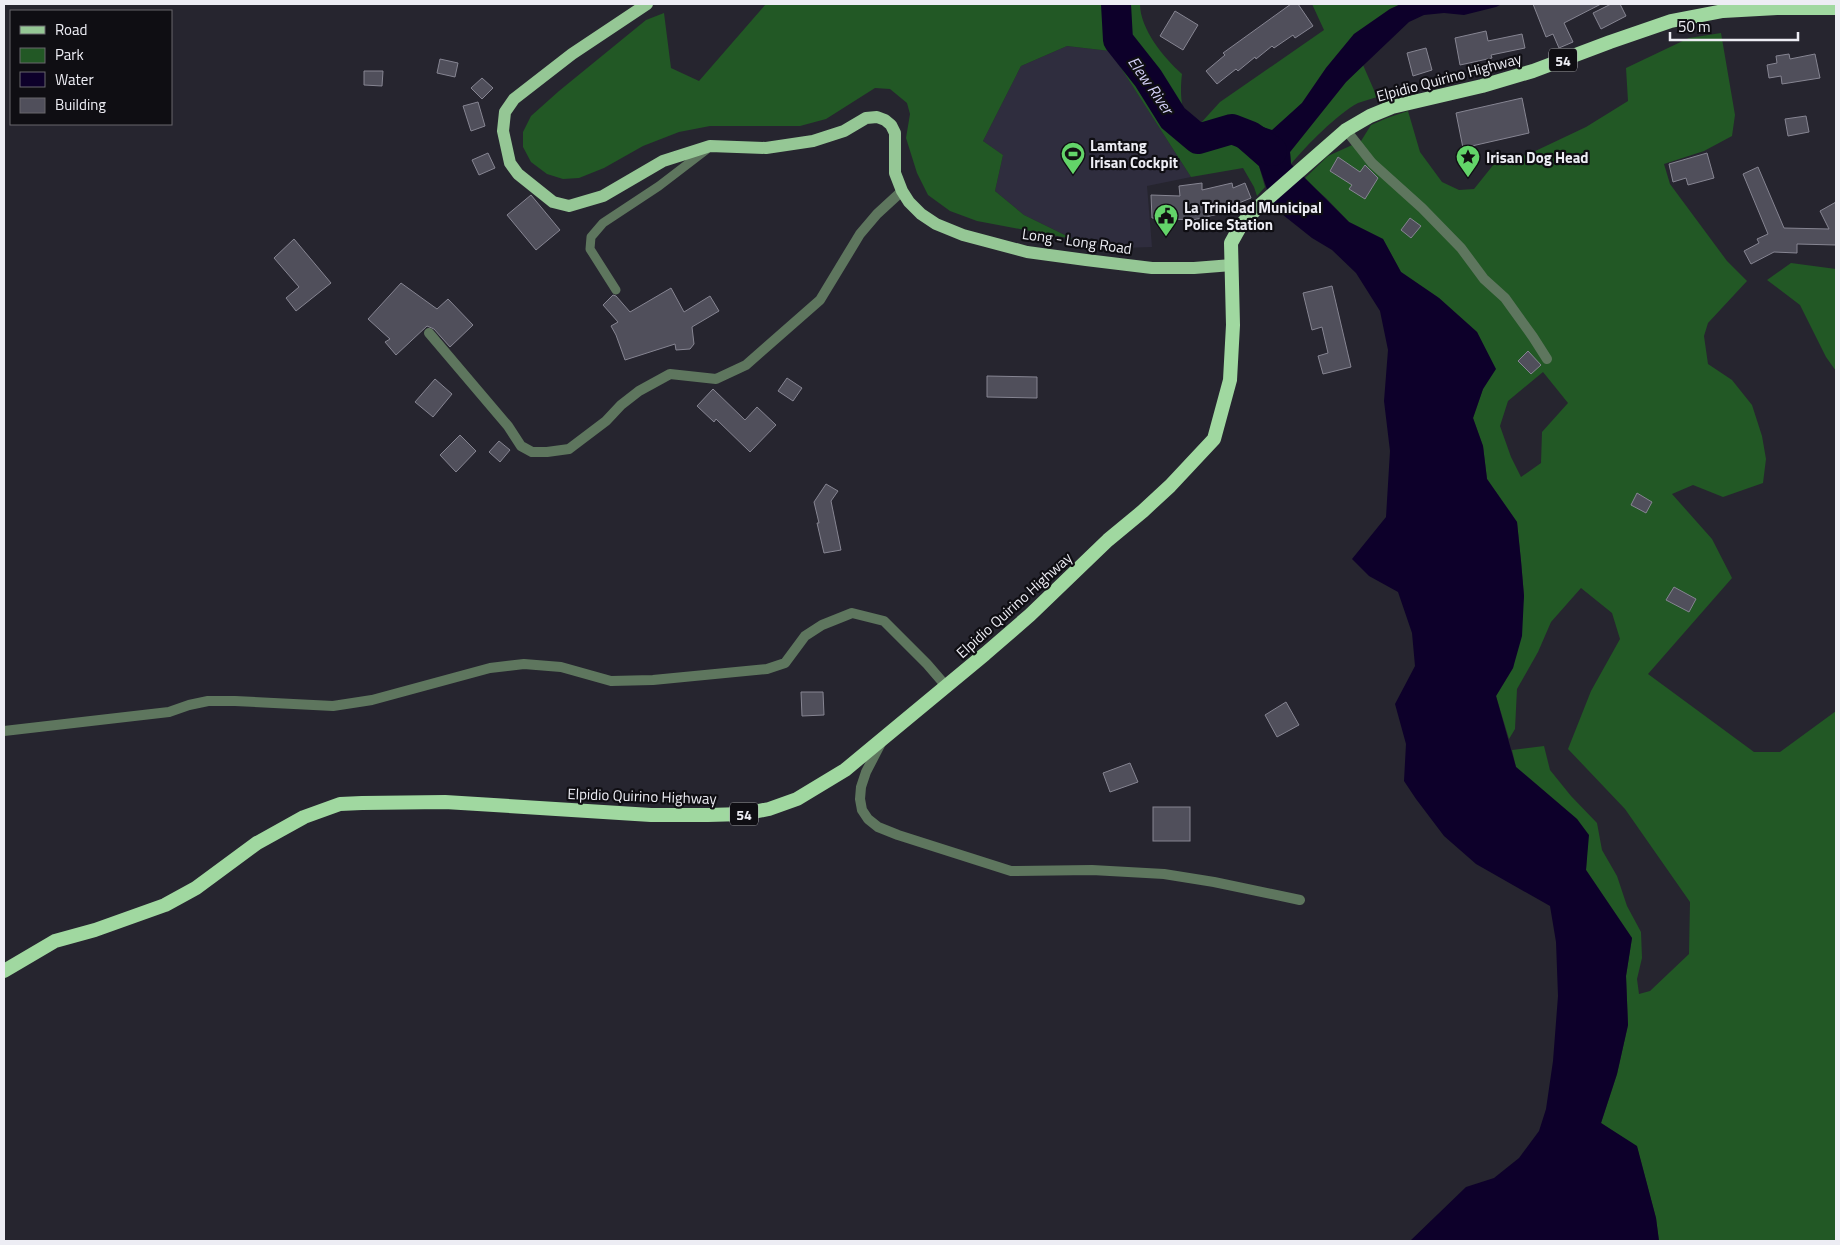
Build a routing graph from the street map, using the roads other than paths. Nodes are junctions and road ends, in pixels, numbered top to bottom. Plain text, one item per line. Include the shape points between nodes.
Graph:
1 (646, 4) edge
2 (1836, 8) edge
3 (1346, 130) junction
4 (710, 146) junction
5 (902, 190) junction
6 (1232, 265) junction
7 (616, 290) dead end
8 (429, 333) dead end
9 (1546, 359) dead end
10 (946, 686) junction
11 (4, 731) edge
12 (884, 737) junction
13 (1300, 900) dead end
14 (4, 971) edge

1 - 4 main road, Long - Long Road via 572,54 514,99 505,112 503,131 510,163 518,174 552,202 569,206 603,196 663,161
2 - 3 highway, Elpidio Quirino Highway / 54 via 1768,8 1699,14 1637,32 1533,71 1392,107
3 - 6 highway, Elpidio Quirino Highway / 54 via 1241,225 1231,243
3 - 9 street via 1372,163 1422,208 1461,248 1484,279 1505,298
4 - 5 main road, Long - Long Road via 766,148 813,141 844,131 866,118 877,117 891,125 895,133 895,173
4 - 7 lane via 659,186 603,223 591,237 590,249
5 - 6 main road, Long - Long Road via 921,214 936,224 962,235 1027,252 1152,268
5 - 8 street via 860,234 820,300 746,365 716,379 670,374 639,391 569,449 532,452 521,446 508,426
6 - 10 highway, Elpidio Quirino Highway / 54 via 1230,380 1214,439 1143,511 1030,615
10 - 11 street via 884,621 852,613 805,636 785,663 766,669 612,681 560,667 524,664 490,668 372,700 333,706 208,702 169,712
10 - 12 highway, Elpidio Quirino Highway / 54
12 - 13 street via 866,772 860,799 868,819 898,835 1011,871 1092,870 1164,874
12 - 14 highway, Elpidio Quirino Highway / 54 via 818,788 783,804 743,814 651,815 445,802 362,803 331,807 304,817 257,843 196,888 165,905 54,941

